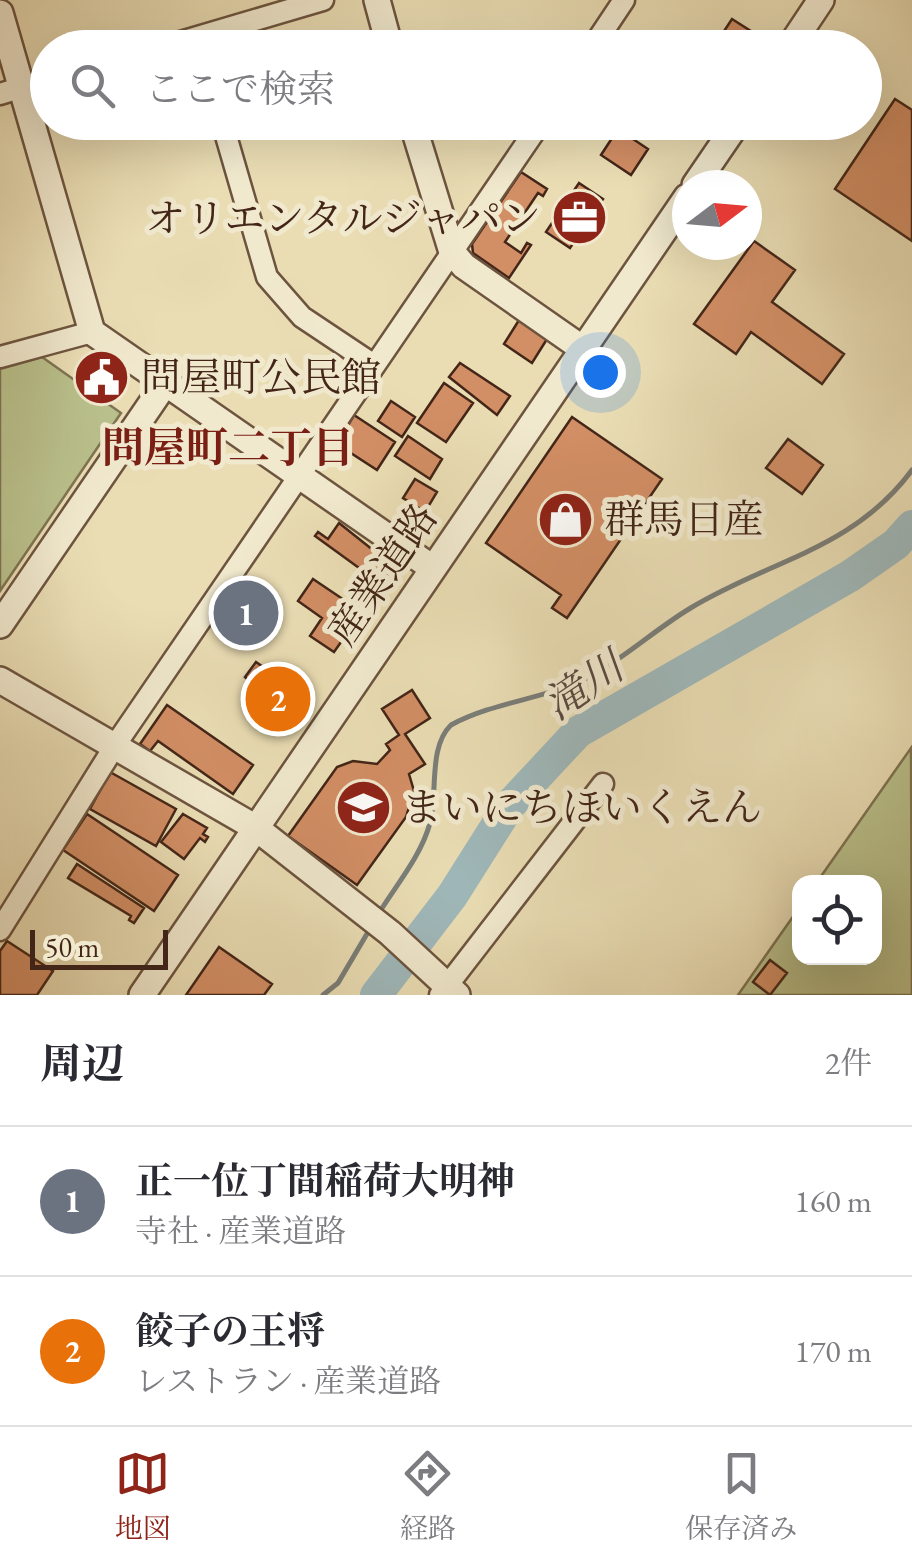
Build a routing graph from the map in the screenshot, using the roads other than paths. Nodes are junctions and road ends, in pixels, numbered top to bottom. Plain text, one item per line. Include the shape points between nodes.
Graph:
1 (322, 0) edge
2 (376, 0) edge
3 (624, 0) edge
4 (821, 0) edge
5 (0, 14) edge
6 (234, 30) edge
7 (385, 30) edge
8 (604, 30) edge
9 (801, 30) edge
10 (10, 91) edge
11 (227, 140) edge
12 (418, 140) edge
13 (528, 140) edge
14 (726, 140) edge
15 (705, 170) edge
16 (672, 218) edge
17 (452, 252) junction
18 (92, 332) junction
19 (582, 349) junction
20 (0, 357) edge
21 (374, 365) junction
22 (164, 385) junction
23 (300, 477) junction
24 (432, 567) junction
25 (0, 625) edge
26 (0, 680) edge
27 (116, 744) junction
28 (603, 784) dead end
29 (256, 828) junction
30 (0, 930) edge
31 (445, 989) edge
32 (142, 995) edge

1 - 6 street
2 - 7 street
3 - 8 street
4 - 9 street
5 - 10 street
10 - 18 street
11 - 21 street via 268,277 302,317
12 - 17 street
13 - 17 street
14 - 15 street
16 - 19 street, 産業道路
17 - 19 street
17 - 21 street
18 - 20 street
18 - 22 street
19 - 24 street, 産業道路
21 - 23 street
22 - 23 street
22 - 25 street
23 - 24 street
23 - 27 street
24 - 29 street, 産業道路
26 - 27 street
27 - 29 street
27 - 30 street
28 - 31 street
29 - 31 street via 390,933
29 - 32 street, 産業道路

